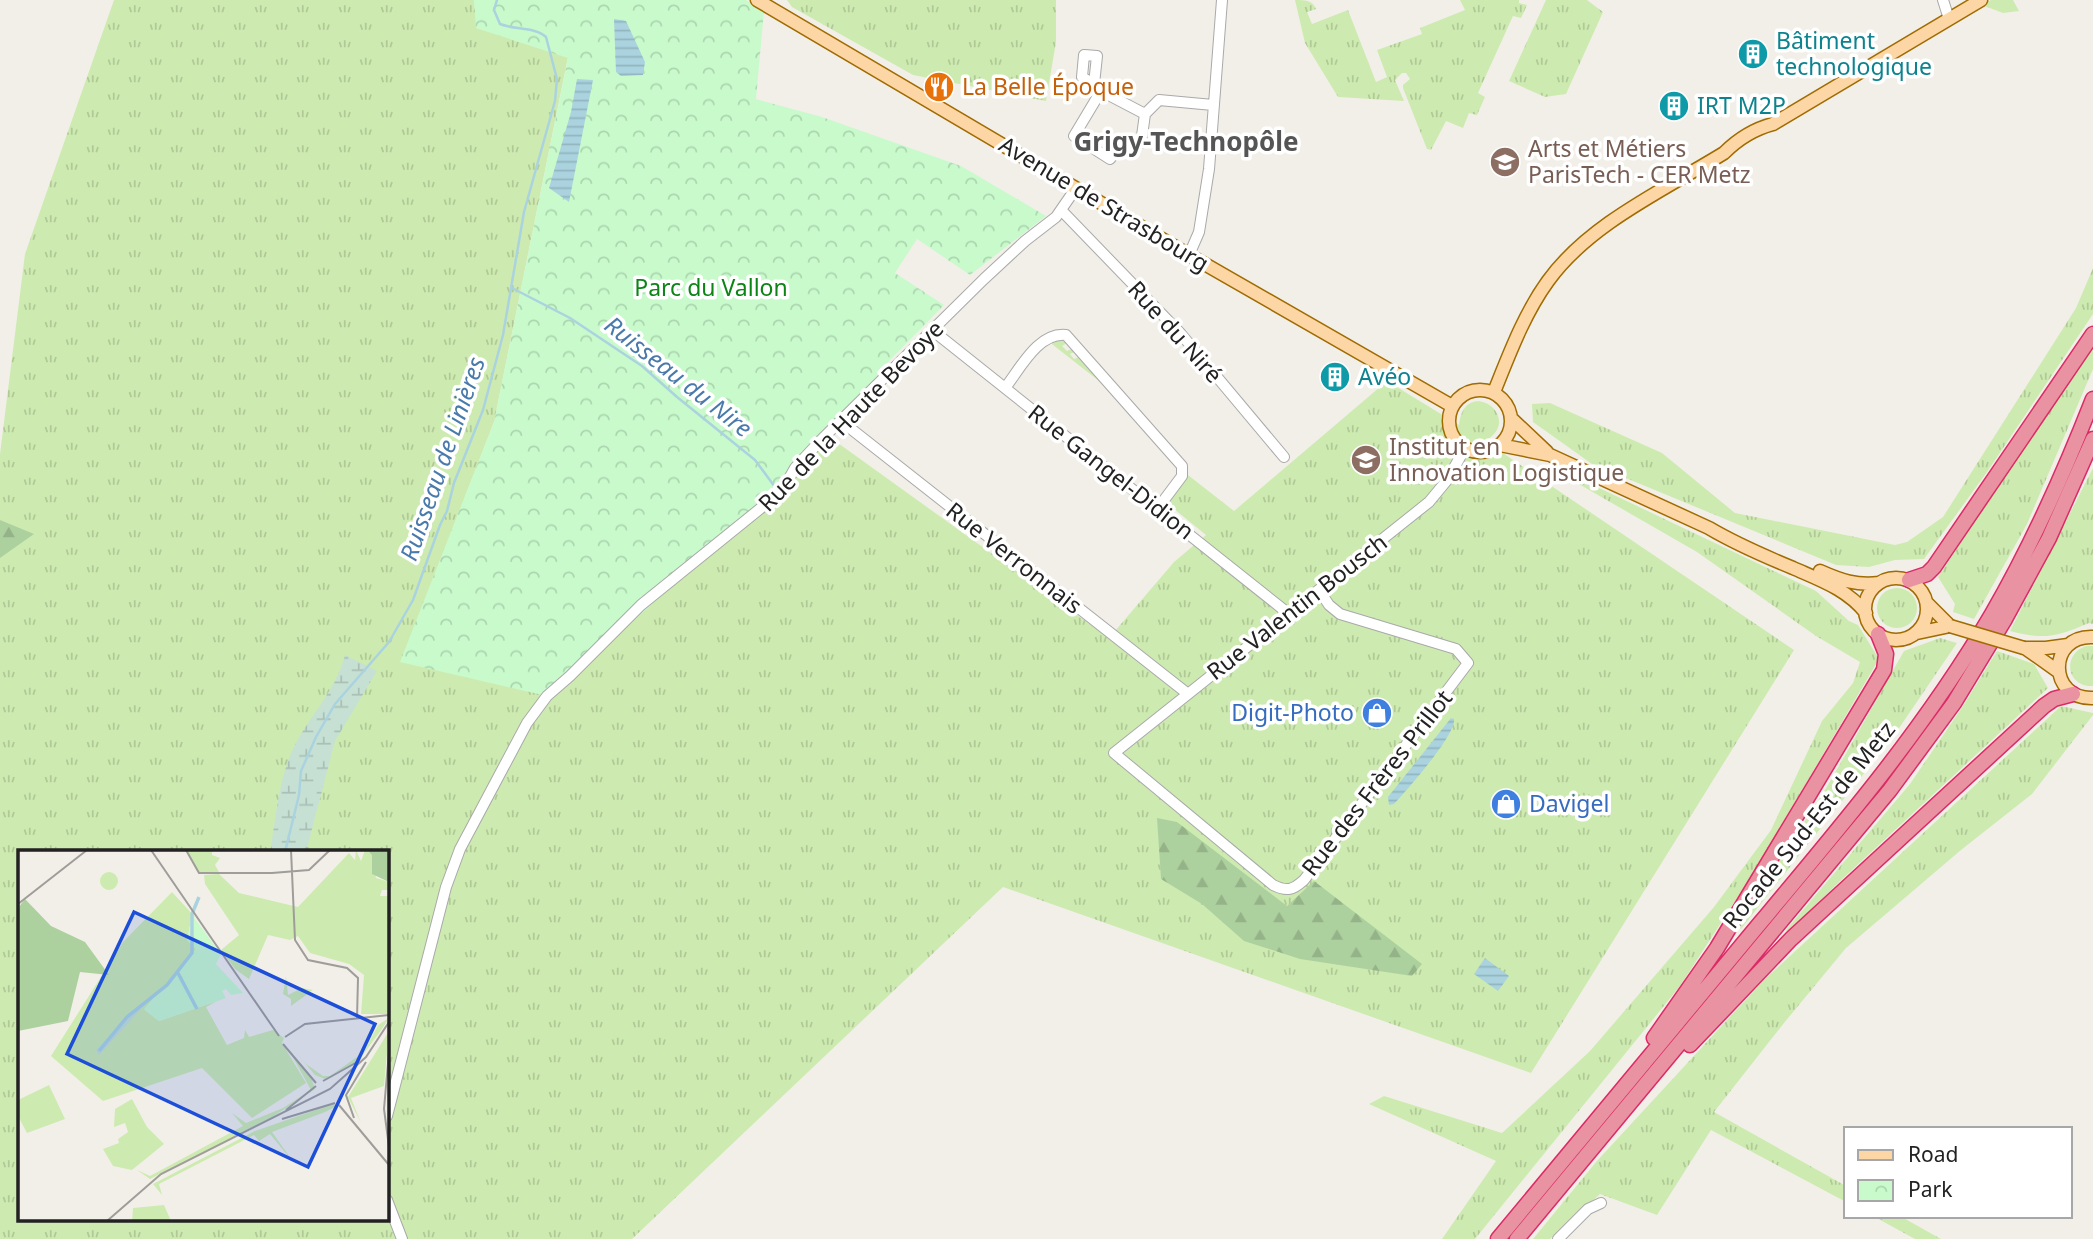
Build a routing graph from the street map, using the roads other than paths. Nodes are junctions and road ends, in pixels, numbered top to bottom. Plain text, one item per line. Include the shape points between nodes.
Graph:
1 (757, 0) edge
2 (1222, 0) edge
3 (1942, 0) edge
4 (1981, 0) edge
5 (1949, 19) junction
6 (1213, 104) junction
7 (1145, 114) junction
8 (1076, 187) junction
9 (1062, 211) junction
10 (1189, 255) junction
11 (932, 330) junction
12 (2093, 334) edge
13 (1005, 388) junction
14 (1494, 392) junction
15 (2093, 399) edge
16 (1452, 407) junction
17 (1512, 419) junction
18 (841, 421) junction
19 (2093, 439) edge
20 (1500, 445) junction
21 (1465, 449) junction
22 (1550, 455) junction
23 (1284, 457) dead end
24 (1158, 508) junction
25 (1709, 528) junction
26 (1909, 580) junction
27 (1879, 583) junction
28 (1319, 590) junction
29 (1927, 603) junction
30 (1866, 613) junction
31 (1289, 614) junction
32 (1950, 625) junction
33 (1916, 633) junction
34 (1878, 634) junction
35 (2093, 637) edge
36 (2068, 645) junction
37 (2025, 648) junction
38 (2059, 672) junction
39 (1188, 694) junction
40 (2073, 694) junction
41 (2093, 698) edge
42 (1114, 753) joint
43 (388, 1112) edge
44 (1596, 1120) junction
45 (1604, 1135) junction
46 (388, 1203) edge
47 (1601, 1203) dead end
48 (402, 1239) edge
49 (1498, 1239) edge
50 (1517, 1239) edge
51 (1558, 1239) edge

1 - 8 main road, Avenue de Strasbourg
2 - 6 street
3 - 5 street
4 - 5 main road
5 - 14 main road via 1773,124 1738,150 1724,153 1606,225 1570,255 1538,296
6 - 7 street via 1159,100
6 - 10 street via 1199,232
7 - 7 street via 1098,88 1074,136 1110,159 1121,144 1142,144
8 - 9 street, Rue de la Haute Bevoye
8 - 10 main road, Avenue de Strasbourg
9 - 11 street, Rue de la Haute Bevoye
9 - 23 street, Rue du Niré via 1181,334
10 - 16 main road, Avenue de Strasbourg
11 - 13 street, Rue Gangel-Didion
11 - 18 street, Rue de la Haute Bevoye
12 - 26 highway via 1934,568
13 - 24 street, Rue Gangel-Didion
13 - 24 street via 1042,341 1066,335 1182,466 1182,476
14 - 16 main road via 1470,391
14 - 17 main road via 1507,403
15 - 44 highway, Rocade Sud-Est de Metz via 2038,527 1941,695 1880,779
16 - 21 main road via 1449,427
17 - 20 main road
17 - 22 main road
18 - 39 street, Rue Verronnais
18 - 43 street, Rue de la Haute Bevoye via 795,468 782,491 641,605 547,696 527,723 460,849 446,887
19 - 45 highway, Rocade Sud-Est de Metz via 2049,538 1954,703 1890,790
20 - 21 main road via 1483,452
20 - 22 main road
21 - 28 street, Rue Valentin Bousch via 1429,502
22 - 25 main road
24 - 31 street, Rue Gangel-Didion
25 - 27 main road via 1850,583
25 - 30 main road via 1833,586
26 - 27 main road
26 - 29 main road via 1924,593
27 - 30 main road via 1868,596
28 - 31 street, Rue Valentin Bousch
28 - 42 street, Rue des Frères Prillot via 1340,614 1456,649 1468,663 1294,889 1273,886
29 - 32 main road
29 - 33 main road via 1924,624
30 - 34 main road
31 - 39 street, Rue Valentin Bousch
32 - 33 main road
32 - 37 main road, bridge
33 - 34 main road via 1898,640
34 - 44 highway via 1886,661 1869,697 1717,948
35 - 36 main road
36 - 37 main road
36 - 38 main road via 2060,657
37 - 38 main road
38 - 40 main road
39 - 42 street, Rue Valentin Bousch
40 - 41 main road
40 - 45 highway via 2044,706 1791,939
44 - 49 highway, Rocade Sud-Est de Metz
45 - 50 highway, Rocade Sud-Est de Metz
46 - 48 street
47 - 51 street via 1588,1209

